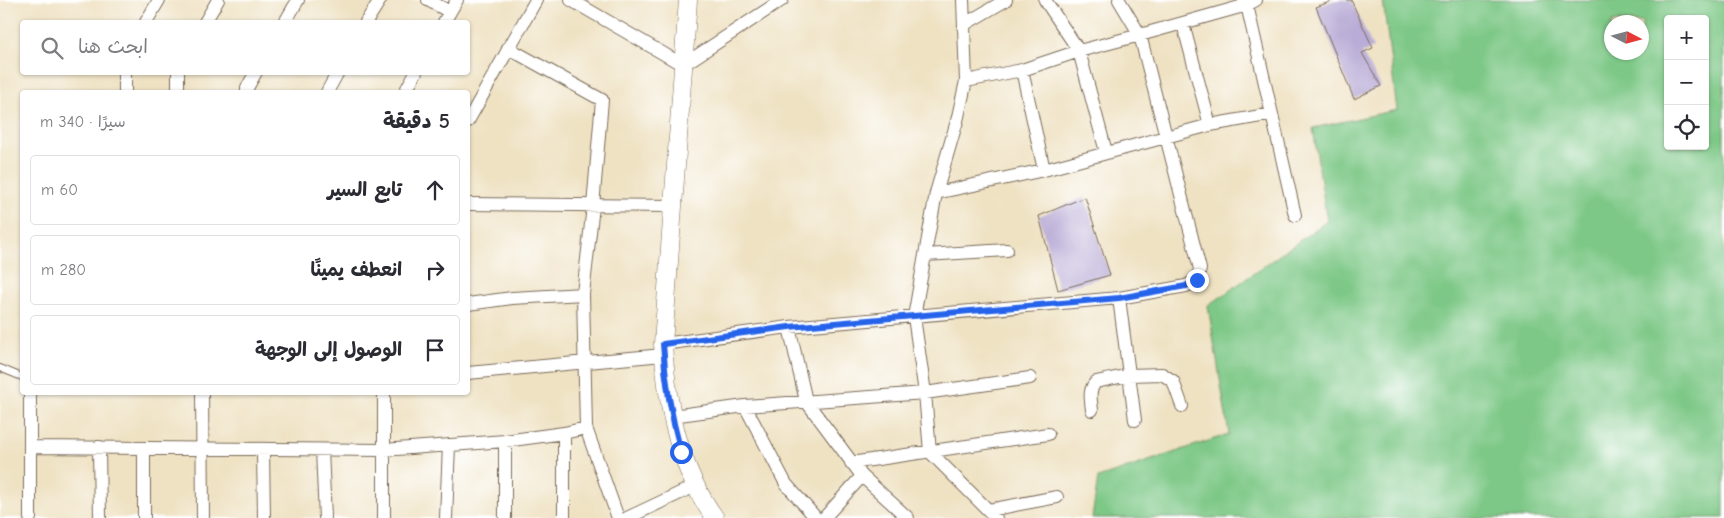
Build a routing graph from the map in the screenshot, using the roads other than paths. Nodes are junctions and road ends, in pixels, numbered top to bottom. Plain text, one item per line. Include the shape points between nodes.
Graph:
1 (159, 0) edge
2 (218, 0) edge
3 (298, 0) edge
4 (380, 0) edge
5 (428, 0) edge
6 (457, 0) edge
7 (536, 0) edge
8 (571, 0) edge
9 (688, 0) edge
10 (782, 0) edge
11 (963, 0) edge
12 (1006, 0) edge
13 (1045, 0) edge
14 (1119, 0) edge
15 (1249, 2) edge
16 (447, 17) edge
17 (147, 20) edge
18 (206, 20) edge
19 (286, 20) edge
20 (367, 20) edge
21 (965, 24) junction
22 (1184, 24) junction
23 (1140, 35) junction
24 (508, 48) junction
25 (1079, 51) junction
26 (683, 66) junction
27 (1022, 70) junction
28 (125, 75) edge
29 (178, 75) edge
30 (254, 75) edge
31 (336, 75) edge
32 (414, 75) edge
33 (966, 81) junction
34 (125, 90) edge
35 (178, 90) edge
36 (247, 90) edge
37 (328, 90) edge
38 (406, 90) edge
39 (1272, 114) junction
40 (470, 117) edge
41 (1210, 125) junction
42 (1166, 137) junction
43 (1106, 152) junction
44 (1044, 170) junction
45 (936, 193) junction
46 (470, 204) edge
47 (594, 206) junction
48 (672, 206) junction
49 (1294, 215) dead end
50 (1007, 250) dead end
51 (925, 255) junction
52 (583, 294) junction
53 (1119, 298) junction
54 (470, 304) edge
55 (914, 317) junction
56 (789, 327) junction
57 (663, 349) junction
58 (583, 362) junction
59 (0, 368) edge
60 (470, 373) edge
61 (1129, 375) junction
62 (20, 376) edge
63 (1030, 378) dead end
64 (925, 394) junction
65 (30, 395) edge
66 (202, 395) edge
67 (384, 395) edge
68 (806, 401) junction
69 (745, 406) junction
70 (1182, 406) dead end
71 (1092, 410) dead end
72 (672, 416) junction
73 (1135, 420) dead end
74 (586, 428) junction
75 (564, 433) junction
76 (1048, 434) dead end
77 (505, 441) junction
78 (449, 445) junction
79 (31, 447) junction
80 (99, 447) junction
81 (144, 448) junction
82 (203, 449) junction
83 (263, 450) junction
84 (322, 450) junction
85 (383, 450) junction
86 (930, 452) junction
87 (851, 463) junction
88 (862, 476) junction
89 (695, 486) junction
90 (1057, 497) dead end
91 (993, 514) edge
92 (30, 518) edge
93 (100, 518) edge
94 (144, 518) edge
95 (203, 518) edge
96 (264, 518) edge
97 (324, 518) edge
98 (384, 518) edge
99 (446, 518) edge
100 (504, 518) edge
101 (564, 518) edge
102 (618, 518) edge
103 (627, 518) edge
104 (715, 518) edge
105 (816, 518) edge
106 (824, 518) edge
107 (908, 518) edge

1 - 17 street
2 - 18 street
3 - 19 street
4 - 20 street
5 - 16 street
6 - 16 street
7 - 24 street
8 - 26 street
9 - 26 street
10 - 26 street
11 - 21 street
12 - 21 street
13 - 25 street
14 - 23 street
15 - 22 street
15 - 39 street
21 - 33 street
22 - 23 street
22 - 41 street
23 - 25 street
23 - 42 street
24 - 40 street
24 - 47 street via 602,100
25 - 27 street
25 - 43 street
26 - 48 street
27 - 33 street
27 - 44 street
28 - 34 street
29 - 35 street
30 - 36 street
31 - 37 street
32 - 38 street
33 - 45 street
39 - 41 street
39 - 49 street
41 - 42 street
42 - 43 street
42 - 53 street via 1200,269 1197,280 1186,286
43 - 44 street
44 - 45 street
45 - 51 street
46 - 47 street
47 - 48 street
47 - 52 street
48 - 57 street
50 - 51 street
51 - 55 street
52 - 54 street
52 - 58 street
53 - 55 street
53 - 61 street
55 - 56 street
55 - 64 street
56 - 57 street
56 - 68 street
57 - 58 street
57 - 72 street
58 - 60 street
58 - 74 street
59 - 62 lane
61 - 70 street via 1162,374 1173,381
61 - 71 street via 1096,382 1090,392
61 - 73 street
63 - 64 street
64 - 68 street
64 - 86 street
65 - 79 street
66 - 82 street
67 - 85 street
68 - 69 street
68 - 87 street
69 - 72 street
69 - 105 street via 786,484
72 - 89 street via 681,452
74 - 75 street
74 - 102 street
75 - 77 street
75 - 101 street
76 - 86 street
77 - 78 street
77 - 100 street
78 - 85 street
78 - 99 street
79 - 80 street
79 - 92 street
80 - 81 street
80 - 93 street
81 - 82 street
81 - 94 street
82 - 83 street
82 - 95 street
83 - 84 street
83 - 96 street
84 - 85 street
84 - 97 street
85 - 98 street
86 - 87 street
86 - 91 street
87 - 88 street
88 - 106 street
88 - 107 street
89 - 103 street
89 - 104 street
90 - 91 street

